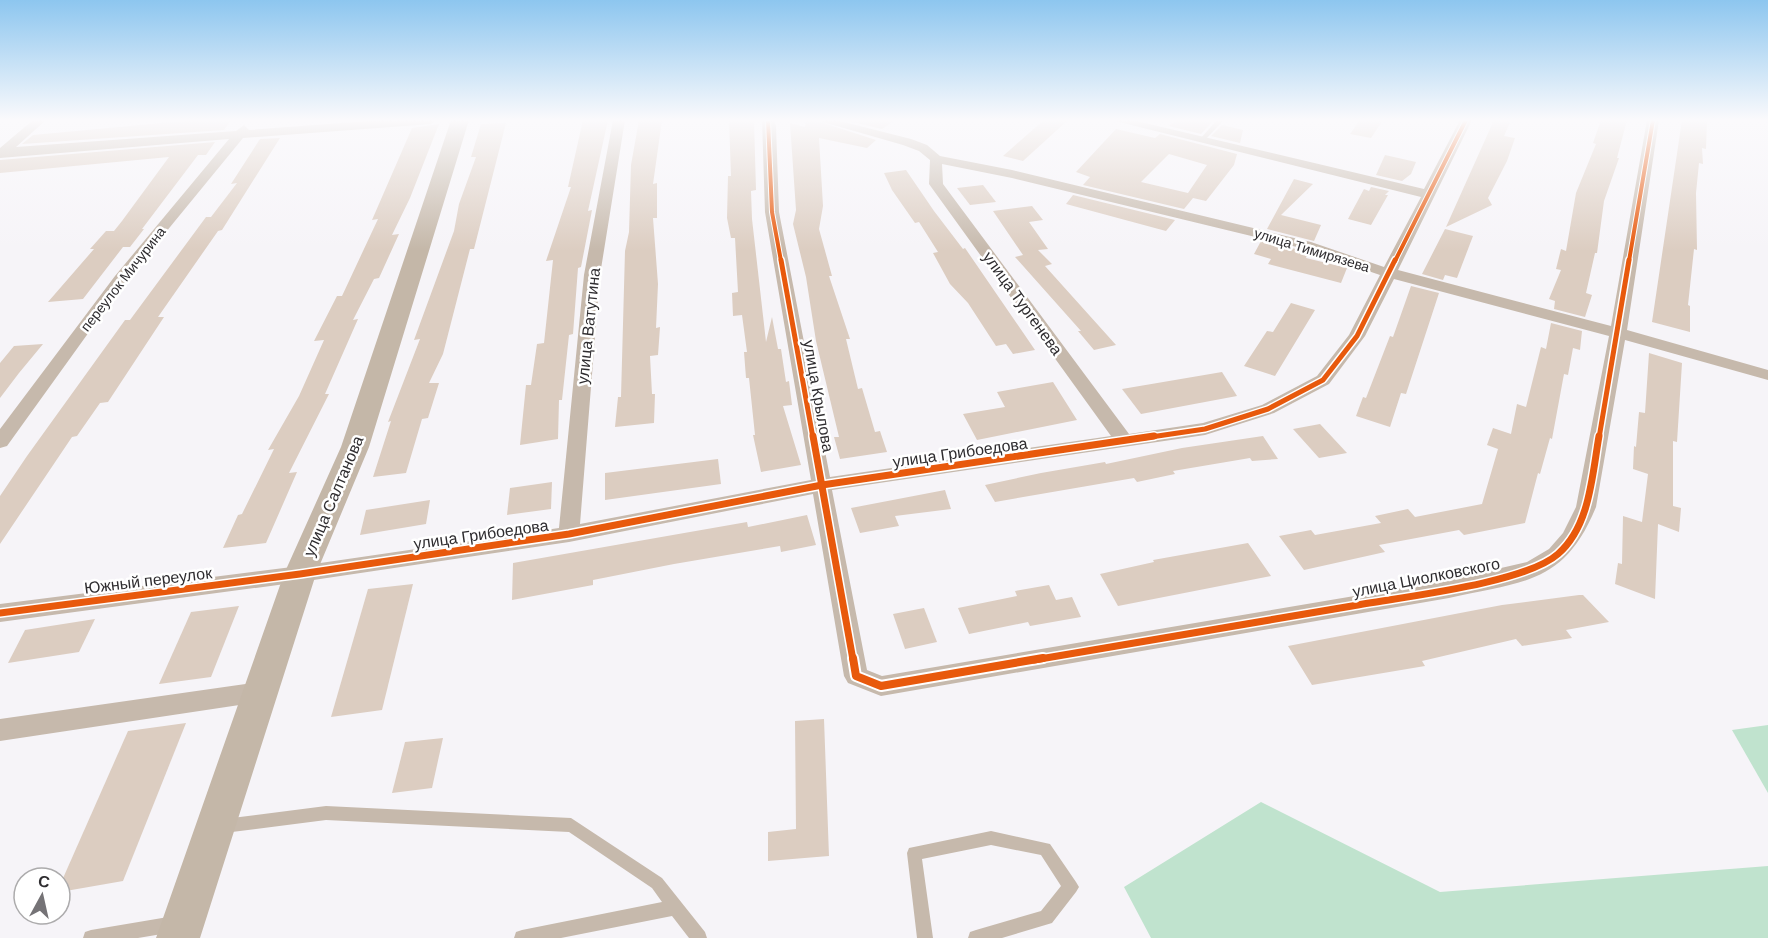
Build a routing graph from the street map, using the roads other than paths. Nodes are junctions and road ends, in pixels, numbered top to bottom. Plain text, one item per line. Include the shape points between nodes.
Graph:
1 (215, 164) edge
2 (446, 164) edge
3 (611, 164) edge
4 (770, 164) edge
5 (936, 164) edge
6 (959, 164) edge
7 (1301, 164) edge
8 (1443, 164) edge
9 (1644, 164) edge
10 (1427, 194) junction
11 (1388, 272) junction
12 (1618, 333) junction
13 (1768, 375) edge
14 (0, 442) edge
15 (1125, 442) junction
16 (822, 485) junction
17 (569, 534) junction
18 (300, 574) junction
19 (0, 613) edge
20 (856, 676) joint
21 (260, 692) junction
22 (0, 730) edge
23 (217, 826) junction
24 (676, 907) junction
25 (180, 930) edge
26 (91, 938) edge
27 (522, 938) edge
28 (699, 938) edge
29 (925, 938) edge
30 (976, 938) edge

1 - 14 street, переулок Мичурина via 120,279
2 - 18 main road, улица Салтанова via 355,447
3 - 17 street, улица Ватутина via 592,275
4 - 16 street, улица Крылова via 772,212
5 - 15 street, улица Тургенева via 936,184
6 - 11 street, улица Тимирязева via 1306,246
7 - 10 street
8 - 10 street, улица Грибоедова
9 - 12 street, улица Циолковского
10 - 11 street, улица Грибоедова
11 - 12 street, улица Тимирязева
11 - 15 street, улица Грибоедова via 1357,336 1323,380 1268,409 1205,429
12 - 13 street, улица Тимирязева
12 - 20 street, улица Циолковского via 1586,507 1575,532 1557,556 1534,568 1449,589 881,686
15 - 16 street, улица Грибоедова
16 - 17 street, улица Грибоедова
16 - 20 street, улица Крылова
17 - 18 street, улица Грибоедова
18 - 19 street, Южный переулок
18 - 21 main road, улица Салтанова
21 - 22 street
21 - 23 main road, улица Салтанова
23 - 24 lane via 326,813 571,825 657,883
23 - 25 main road, улица Салтанова
24 - 27 lane
24 - 28 lane
25 - 26 lane
29 - 30 lane via 914,853 991,838 1045,849 1071,887 1046,916

